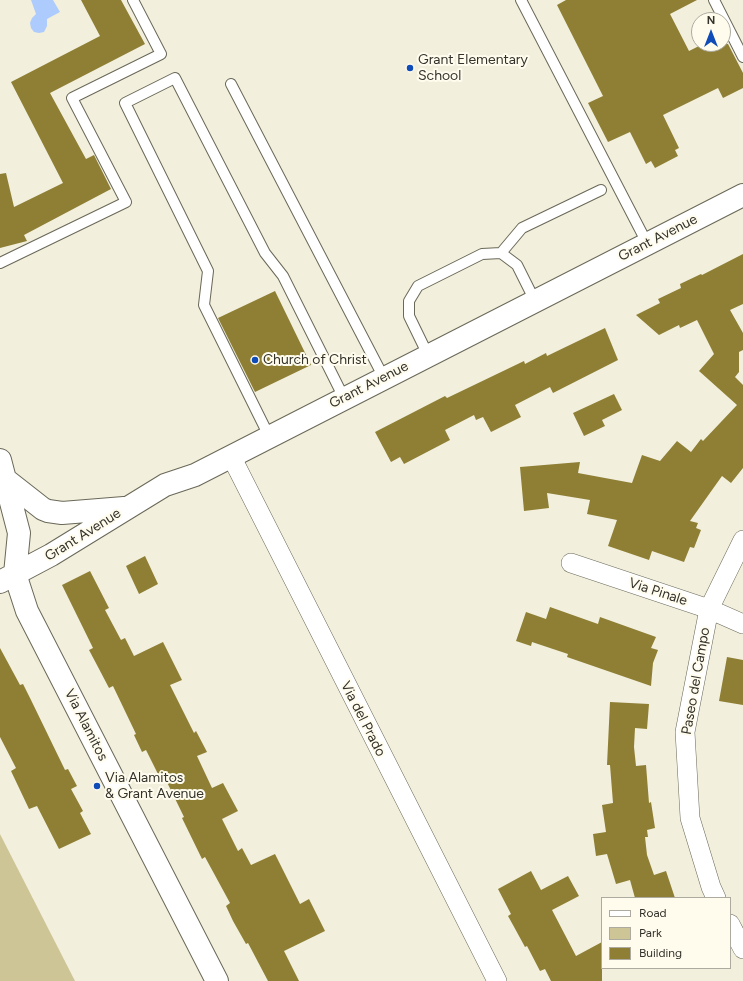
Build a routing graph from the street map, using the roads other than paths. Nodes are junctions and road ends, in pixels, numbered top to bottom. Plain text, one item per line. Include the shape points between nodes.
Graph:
1 (133, 0) edge
2 (521, 0) edge
3 (714, 0) edge
4 (743, 57) edge
5 (231, 84) dead end
6 (601, 190) dead end
7 (743, 195) edge
8 (647, 243) junction
9 (502, 253) junction
10 (0, 263) edge
11 (536, 300) junction
12 (428, 355) junction
13 (384, 378) junction
14 (344, 398) junction
15 (269, 436) junction
16 (231, 456) junction
17 (3, 470) edge
18 (127, 507) junction
19 (743, 540) edge
20 (0, 555) edge
21 (571, 563) dead end
22 (7, 578) edge
23 (709, 609) junction
24 (743, 624) edge
25 (716, 897) edge
26 (731, 926) edge
27 (743, 949) edge
28 (217, 981) edge
29 (496, 981) edge

1 - 10 lane via 161,54 72,98 126,202
2 - 8 lane
3 - 4 lane
5 - 13 lane
6 - 9 lane via 522,228
7 - 8 main road, Grant Avenue
8 - 11 main road, Grant Avenue
9 - 11 lane via 517,266
9 - 12 lane via 482,254 418,286 409,301 409,316
11 - 12 main road, Grant Avenue
12 - 13 main road, Grant Avenue
13 - 14 main road, Grant Avenue
14 - 15 main road, Grant Avenue
14 - 15 lane via 283,276 265,253 175,78 125,103 208,271 204,305
15 - 16 main road, Grant Avenue
16 - 18 main road, Grant Avenue via 195,475 165,485
16 - 29 street, Via del Prado
17 - 18 main road via 43,509 62,513
17 - 22 main road via 19,533
18 - 22 main road, Grant Avenue via 51,555
19 - 23 street, Paseo del Campo
20 - 22 main road
21 - 23 street, Via Pinale
22 - 28 main road, Via Alamitos via 27,611
23 - 24 street, Via Pinale
23 - 25 street, Paseo del Campo via 685,732 690,818
26 - 27 street

